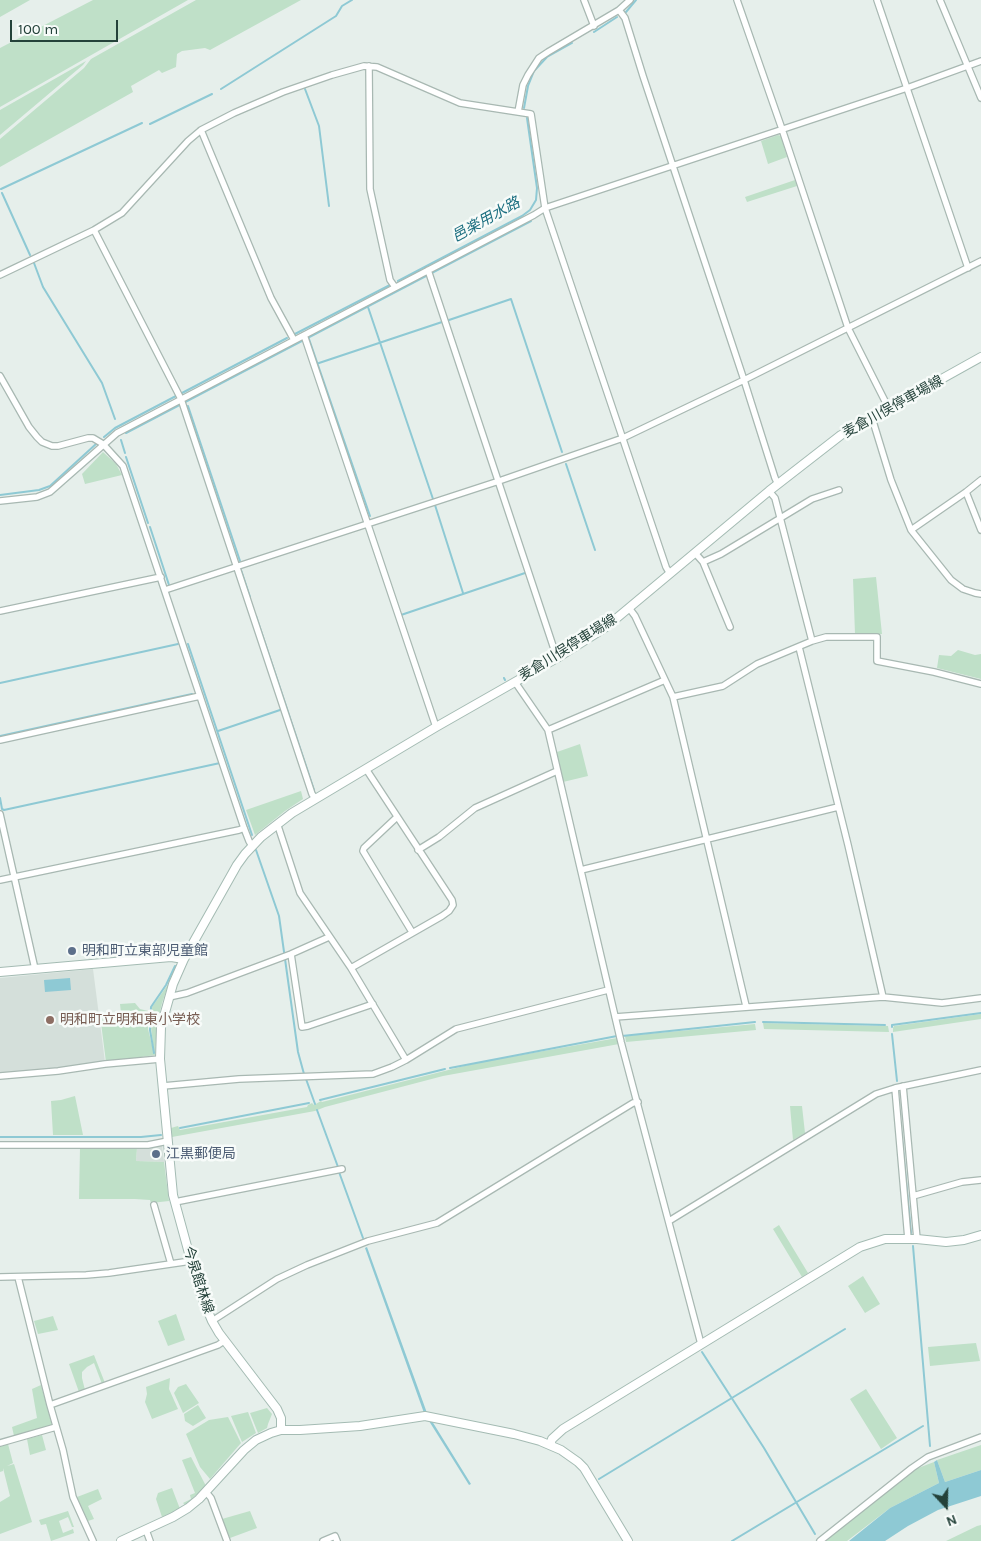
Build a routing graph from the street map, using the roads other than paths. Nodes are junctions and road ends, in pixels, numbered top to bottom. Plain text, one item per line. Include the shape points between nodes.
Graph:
1 (584, 0) edge
2 (630, 0) edge
3 (738, 0) edge
4 (877, 0) edge
5 (940, 0) edge
6 (619, 10) junction
7 (594, 26) junction
8 (981, 61) edge
9 (369, 66) junction
10 (967, 67) junction
11 (907, 88) junction
12 (981, 98) edge
13 (518, 112) junction
14 (782, 129) junction
15 (201, 130) junction
16 (673, 165) junction
17 (545, 208) junction
18 (94, 230) junction
19 (981, 261) edge
20 (968, 268) junction
21 (428, 270) junction
22 (0, 275) edge
23 (395, 287) junction
24 (848, 328) junction
25 (304, 335) junction
26 (294, 340) junction
27 (981, 357) edge
28 (0, 376) edge
29 (744, 380) junction
30 (181, 399) junction
31 (889, 409) junction
32 (872, 418) junction
33 (624, 438) junction
34 (103, 444) junction
35 (981, 480) edge
36 (499, 481) junction
37 (778, 484) junction
38 (839, 490) dead end
39 (770, 491) junction
40 (966, 492) junction
41 (0, 501) edge
42 (779, 518) junction
43 (367, 524) junction
44 (911, 530) junction
45 (981, 530) edge
46 (695, 553) junction
47 (703, 562) junction
48 (237, 566) junction
49 (670, 574) junction
50 (161, 577) junction
51 (166, 590) junction
52 (981, 594) edge
53 (629, 608) junction
54 (0, 611) edge
55 (730, 627) dead end
56 (812, 641) junction
57 (799, 647) junction
58 (557, 658) junction
59 (665, 680) junction
60 (515, 682) junction
61 (981, 684) edge
62 (200, 696) junction
63 (673, 697) junction
64 (436, 727) junction
65 (548, 730) junction
66 (0, 740) edge
67 (366, 769) junction
68 (557, 771) junction
69 (315, 798) junction
70 (838, 807) junction
71 (0, 814) edge
72 (397, 817) junction
73 (276, 824) junction
74 (244, 828) junction
75 (707, 840) junction
76 (252, 846) junction
77 (418, 850) junction
78 (581, 870) junction
79 (14, 877) junction
80 (0, 880) edge
81 (412, 932) junction
82 (329, 936) junction
83 (291, 954) junction
84 (184, 959) junction
85 (351, 968) junction
86 (35, 969) junction
87 (0, 972) edge
88 (608, 990) junction
89 (169, 997) junction
90 (883, 997) junction
91 (981, 998) edge
92 (372, 1004) junction
93 (746, 1006) junction
94 (615, 1017) junction
95 (160, 1058) junction
96 (406, 1060) junction
97 (981, 1070) edge
98 (0, 1076) edge
99 (163, 1086) junction
100 (903, 1086) junction
101 (895, 1088) junction
102 (638, 1102) junction
103 (168, 1141) junction
104 (0, 1145) edge
105 (342, 1169) dead end
106 (981, 1180) edge
107 (913, 1196) junction
108 (175, 1202) junction
109 (154, 1205) dead end
110 (669, 1221) junction
111 (981, 1235) edge
112 (908, 1239) junction
113 (917, 1239) junction
114 (191, 1261) junction
115 (171, 1264) junction
116 (0, 1277) edge
117 (18, 1277) junction
118 (212, 1321) junction
119 (224, 1341) junction
120 (701, 1344) junction
121 (50, 1405) junction
122 (56, 1427) junction
123 (281, 1430) junction
124 (981, 1437) edge
125 (0, 1443) edge
126 (550, 1445) junction
127 (206, 1492) junction
128 (146, 1530) junction
129 (93, 1541) edge
130 (121, 1541) edge
131 (150, 1541) edge
132 (227, 1541) edge
133 (323, 1541) edge
134 (337, 1541) edge
135 (628, 1541) edge
136 (820, 1541) edge

1 - 7 street
2 - 6 street
3 - 14 street
4 - 11 street
5 - 10 street
6 - 7 street
6 - 16 street via 625,18
7 - 13 street via 539,58 525,80
8 - 10 street
9 - 13 street via 460,103
9 - 15 street via 357,67 283,92
9 - 23 street via 370,190 390,280
10 - 11 street
10 - 12 street
11 - 14 street
11 - 20 street
13 - 17 street via 531,114
14 - 16 street
14 - 24 street
15 - 18 street via 122,213
15 - 26 street via 271,298
16 - 17 street
16 - 29 street
17 - 21 street
17 - 33 street
18 - 22 street
18 - 30 street
19 - 20 street
20 - 24 street
21 - 23 street
21 - 36 street
23 - 25 street
24 - 29 street
24 - 31 street
25 - 26 street
25 - 43 street
26 - 30 street
27 - 31 main road, 麦倉川俣停車場線
28 - 34 street via 29,427 42,442 58,446 93,438
29 - 33 street
29 - 37 street
30 - 34 street via 117,433
30 - 48 street
31 - 32 main road, 麦倉川俣停車場線
32 - 37 main road, 麦倉川俣停車場線 via 841,436
32 - 44 street
33 - 36 street
33 - 49 street
34 - 41 street via 50,492 37,497
34 - 50 street via 123,466
35 - 40 street
36 - 43 street
36 - 58 street
37 - 39 main road, 麦倉川俣停車場線
38 - 42 street via 812,499
39 - 42 street via 775,498
39 - 46 main road, 麦倉川俣停車場線
40 - 44 street
40 - 45 street
42 - 47 street via 722,554
42 - 56 street
43 - 48 street
43 - 64 street
44 - 52 street via 951,580 963,589
46 - 47 street
46 - 49 main road, 麦倉川俣停車場線
47 - 55 street
48 - 51 street
48 - 69 street
49 - 53 main road, 麦倉川俣停車場線
50 - 51 street
50 - 54 street
51 - 62 street
53 - 58 main road, 麦倉川俣停車場線
53 - 59 street
56 - 57 street
56 - 61 street via 826,637 877,637 877,661
57 - 63 street via 757,664 723,686
57 - 70 street
58 - 60 main road, 麦倉川俣停車場線
59 - 63 street
59 - 65 street
60 - 64 main road, 麦倉川俣停車場線
60 - 65 street
62 - 66 street
62 - 74 street
63 - 75 street
64 - 67 main road, 麦倉川俣停車場線
65 - 68 street
67 - 69 main road, 麦倉川俣停車場線
67 - 72 street
68 - 77 street via 475,808
68 - 78 street
69 - 73 main road, 麦倉川俣停車場線
70 - 75 street
70 - 90 street
71 - 79 street
72 - 77 street
72 - 81 street via 363,851
73 - 76 main road, 麦倉川俣停車場線
73 - 82 street via 300,893
74 - 76 street
74 - 79 street
75 - 78 street
75 - 93 street
76 - 84 main road, 麦倉川俣停車場線 via 228,878
77 - 81 street via 453,905 442,916
78 - 88 street
79 - 80 street
79 - 86 street
81 - 85 street
82 - 83 street
82 - 85 street
83 - 89 street via 188,993
83 - 92 street via 302,1027
84 - 86 main road via 171,957
84 - 89 main road, 今泉館林線
85 - 92 street
86 - 87 main road
88 - 94 street
88 - 96 street via 456,1029
89 - 95 main road, 今泉館林線 via 161,1027
90 - 91 street via 942,1003
90 - 93 street
92 - 96 street
93 - 94 street
94 - 102 street
95 - 98 street
95 - 99 main road, 今泉館林線
96 - 99 street via 392,1068 364,1075 239,1079
97 - 100 street
99 - 103 main road, 今泉館林線
100 - 101 street
100 - 107 street
101 - 110 street via 876,1094
101 - 112 street
102 - 110 street
102 - 118 street via 437,1224 368,1241 307,1265 277,1279
103 - 104 street via 139,1145
103 - 108 main road, 今泉館林線
105 - 108 street
106 - 107 street
107 - 113 street
108 - 114 main road, 今泉館林線
109 - 115 street
110 - 120 street
111 - 113 main road via 946,1242
112 - 113 main road
112 - 120 main road via 885,1239 860,1247
114 - 115 street
114 - 118 main road, 今泉館林線
115 - 117 street via 86,1275
116 - 117 street
117 - 121 street
118 - 119 main road, 今泉館林線
119 - 121 street
119 - 123 main road, 今泉館林線 via 277,1409
120 - 126 main road via 563,1429
121 - 122 street
122 - 125 street
122 - 129 street via 72,1497
123 - 126 main road via 354,1427 425,1416 514,1434
123 - 127 main road via 250,1444
124 - 136 street via 928,1457
126 - 135 main road via 584,1468
127 - 128 main road via 188,1508
127 - 132 street
128 - 130 main road
128 - 131 street
133 - 134 street via 335,1536

